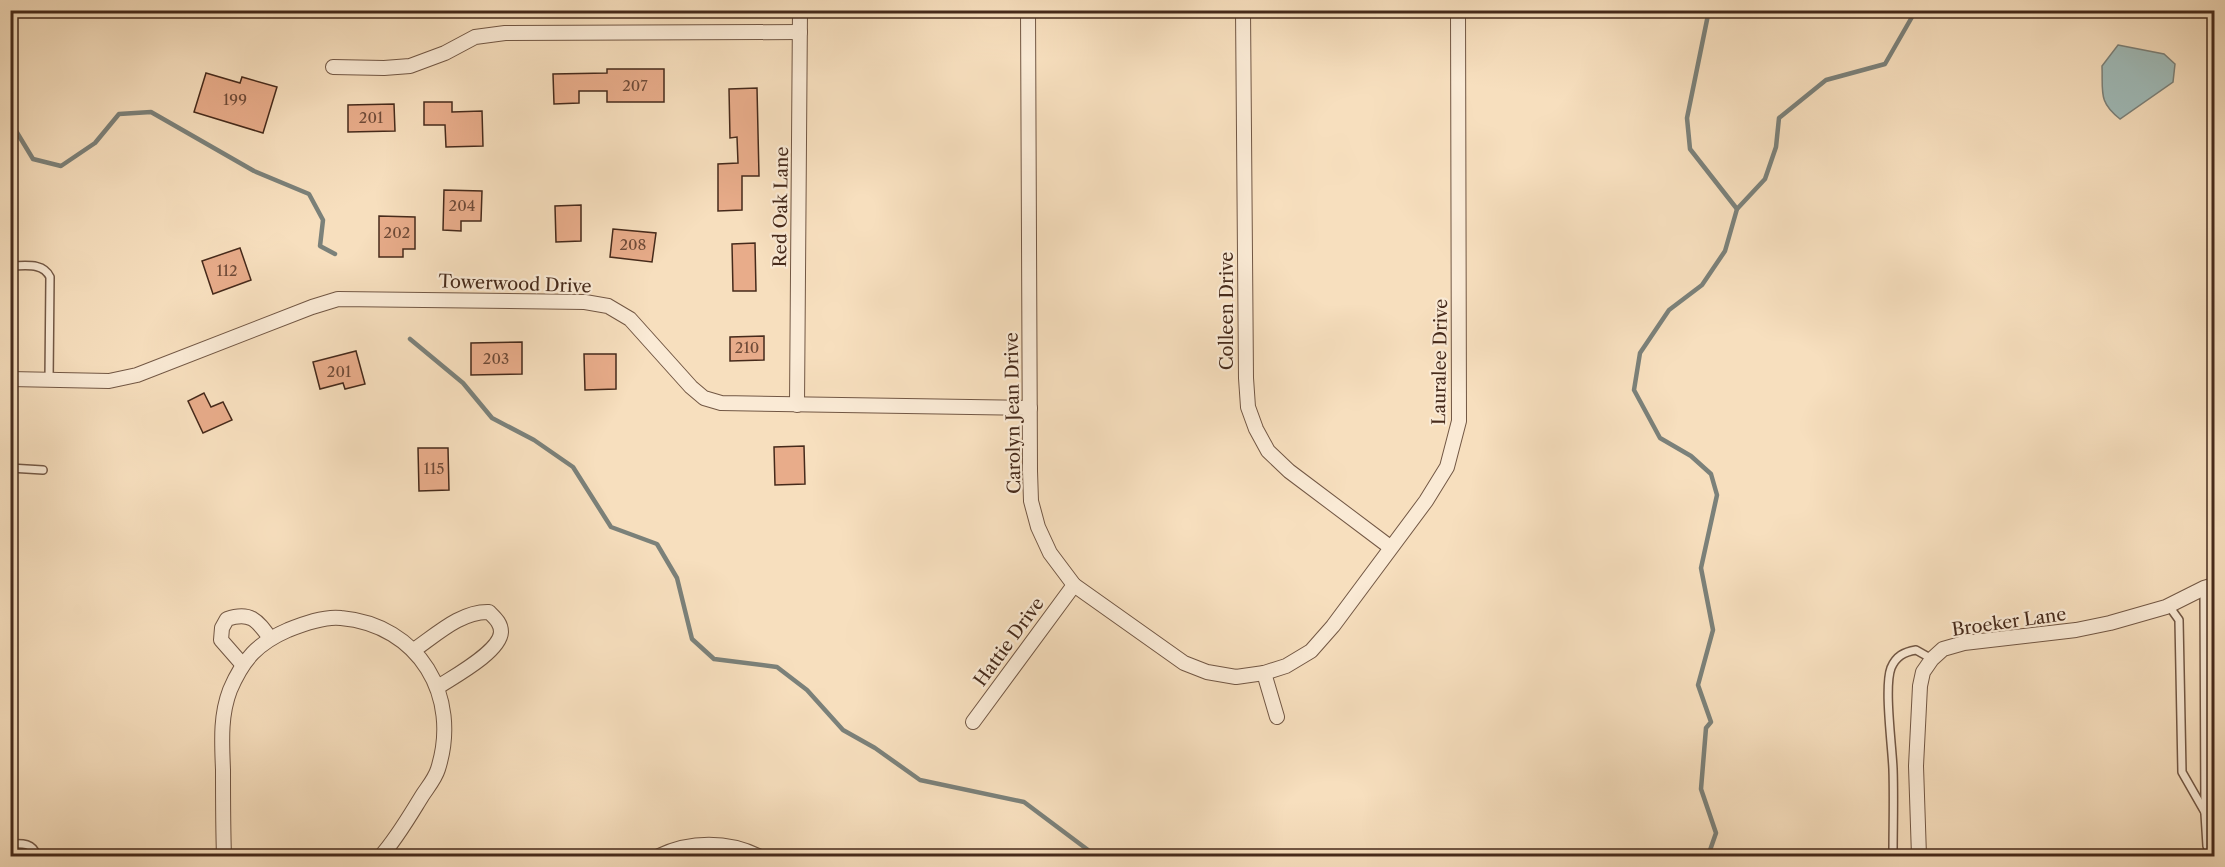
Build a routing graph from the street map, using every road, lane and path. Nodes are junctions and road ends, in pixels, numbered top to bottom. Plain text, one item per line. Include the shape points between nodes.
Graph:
1 (800, 10) edge
2 (1028, 10) edge
3 (1243, 10) edge
4 (1458, 10) edge
5 (800, 32) junction
6 (333, 67) dead end
7 (10, 266) edge
8 (10, 379) edge
9 (49, 380) junction
10 (797, 405) junction
11 (1030, 408) junction
12 (10, 468) edge
13 (43, 470) dead end
14 (1390, 547) junction
15 (1074, 585) junction
16 (2209, 586) edge
17 (2169, 606) junction
18 (270, 638) junction
19 (414, 650) junction
20 (1932, 659) junction
21 (242, 664) junction
22 (1264, 673) junction
23 (438, 687) junction
24 (1277, 717) dead end
25 (973, 722) dead end
26 (2205, 814) junction
27 (2214, 828) edge
28 (10, 844) edge
29 (37, 856) edge
30 (224, 856) edge
31 (381, 856) edge
32 (659, 856) edge
33 (758, 856) edge
34 (1893, 856) edge
35 (1919, 856) edge
36 (2211, 856) edge

1 - 5 street, Red Oak Lane
2 - 11 street, Carolyn Jean Drive
3 - 14 street, Colleen Drive via 1248,407 1268,452
4 - 14 street, Lauralee Drive via 1459,421 1447,467
5 - 6 street via 504,33 475,37 410,66
5 - 10 street, Red Oak Lane
7 - 9 lane via 41,267 50,277
8 - 9 street, Towerwood Drive
9 - 10 street, Towerwood Drive via 109,381 136,375 338,299 585,302 608,306 630,319 704,398 720,403
10 - 11 street, Towerwood Drive
11 - 15 street, Carolyn Jean Drive via 1031,501 1050,553
12 - 13 lane
14 - 22 street, Lauralee Drive via 1311,651
15 - 22 street, Carolyn Jean Drive via 1184,663 1236,677
15 - 25 street, Hattie Drive
16 - 17 street, Broeker Lane
16 - 26 lane
17 - 20 street, Broeker Lane via 2076,630 1964,643 1944,649
17 - 26 lane via 2179,620 2182,772
18 - 19 street via 304,624 339,618 368,623
18 - 21 street
18 - 21 street via 257,620 240,615 227,619 220,640
19 - 23 street
19 - 23 street via 477,612 489,612 498,621 501,633 496,645
20 - 34 lane via 1916,650 1908,651 1891,668
20 - 35 street via 1920,686 1916,766
21 - 30 street via 222,717
22 - 24 street
23 - 31 street via 444,727 437,772
26 - 27 lane
26 - 36 lane
28 - 29 lane via 29,845
32 - 33 street via 718,844

